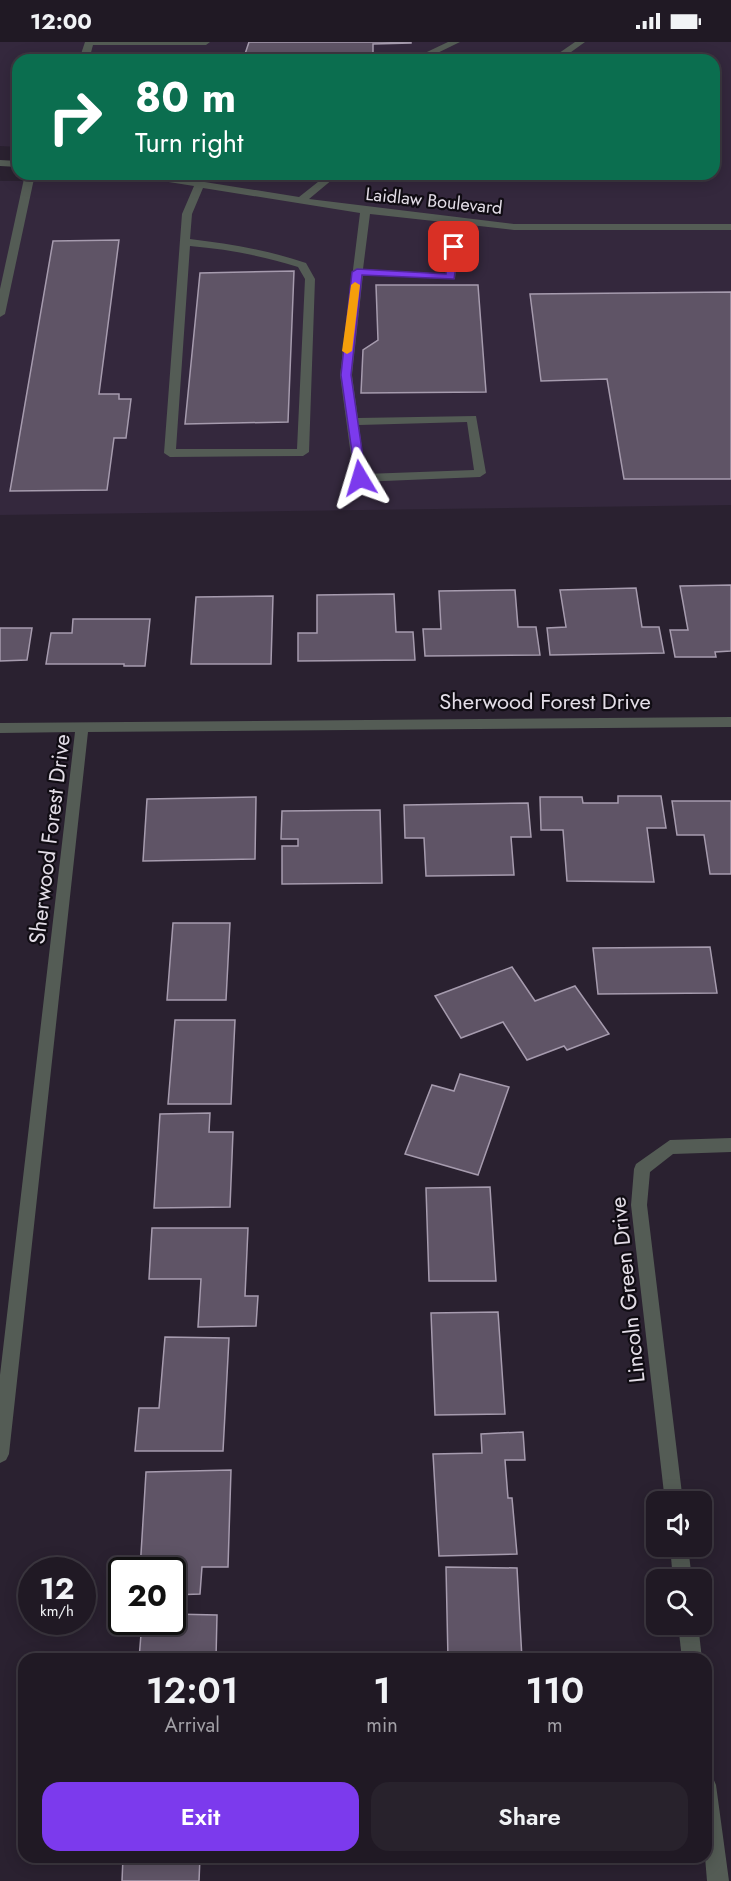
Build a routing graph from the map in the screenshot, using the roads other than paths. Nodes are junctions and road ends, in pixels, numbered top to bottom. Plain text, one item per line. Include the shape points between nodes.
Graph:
1 (89, 42) edge
2 (206, 42) edge
3 (456, 42) edge
4 (581, 42) edge
5 (429, 54) edge
6 (563, 54) edge
7 (29, 180) edge
8 (175, 180) edge
9 (327, 180) edge
10 (200, 184) junction
11 (302, 200) junction
12 (365, 210) junction
13 (457, 221) junction
14 (731, 227) edge
15 (185, 242) junction
16 (357, 272) junction
17 (0, 314) edge
18 (353, 422) junction
19 (731, 722) edge
20 (0, 728) edge
21 (82, 728) junction
22 (731, 1145) edge
23 (0, 1454) edge
24 (673, 1491) edge
25 (689, 1635) edge
26 (691, 1653) edge
27 (712, 1833) edge
28 (718, 1881) edge

1 - 2 street
3 - 5 street
4 - 6 street
7 - 17 street
8 - 10 street, Laidlaw Boulevard
9 - 11 street
10 - 11 street, Laidlaw Boulevard
10 - 15 street via 186,214
11 - 12 street, Laidlaw Boulevard
12 - 13 street, Laidlaw Boulevard
12 - 16 street
13 - 14 street, Laidlaw Boulevard via 581,229
13 - 16 street via 450,277
15 - 15 street via 170,453 303,452 310,279 302,265 269,253
16 - 18 street via 346,375
18 - 18 street via 360,478 480,473 472,418
19 - 21 street, Sherwood Forest Drive
20 - 21 street
21 - 23 street, Sherwood Forest Drive
22 - 24 street, Lincoln Green Drive via 670,1147 642,1169 639,1205
25 - 26 street
27 - 28 street

